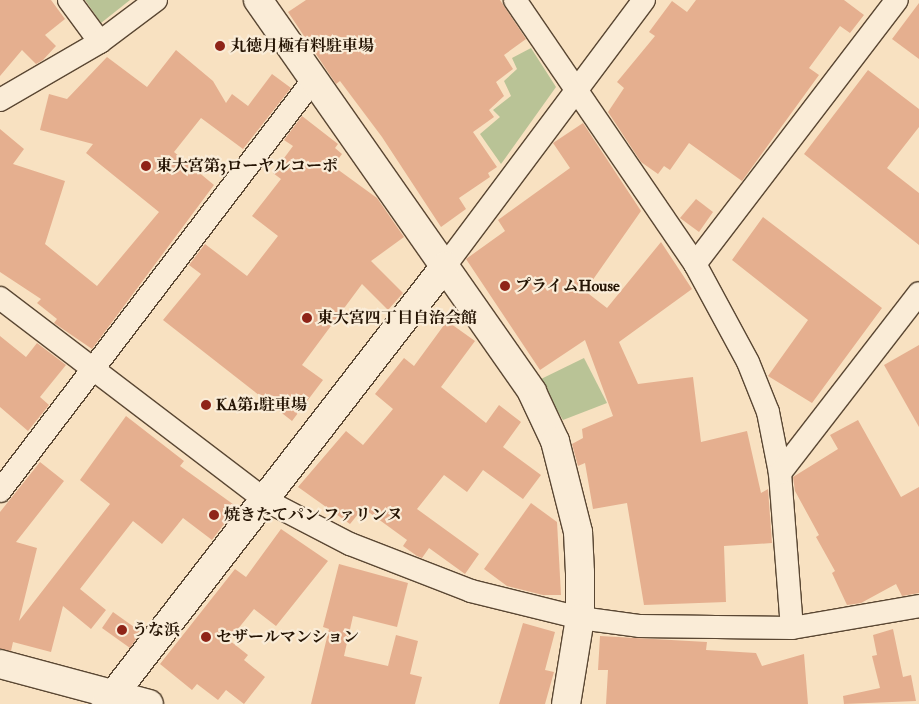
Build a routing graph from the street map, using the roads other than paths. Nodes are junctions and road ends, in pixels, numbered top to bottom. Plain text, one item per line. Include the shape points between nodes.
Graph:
1 (69, 0) edge
2 (156, 0) edge
3 (258, 0) edge
4 (515, 0) edge
5 (644, 0) edge
6 (897, 0) edge
7 (100, 42) junction
8 (314, 79) junction
9 (577, 90) junction
10 (0, 100) edge
11 (695, 264) junction
12 (445, 266) junction
13 (0, 298) edge
14 (918, 300) edge
15 (91, 368) junction
16 (780, 472) junction
17 (0, 491) edge
18 (265, 500) junction
19 (919, 606) edge
20 (580, 618) junction
21 (792, 628) junction
22 (0, 664) edge
23 (110, 699) edge
24 (149, 704) edge
25 (566, 704) edge

1 - 7 street
2 - 7 street
3 - 8 street
4 - 9 street
5 - 9 street
6 - 11 street
7 - 10 street
8 - 12 street
8 - 15 street
9 - 11 street
9 - 12 street
11 - 16 street via 752,370 768,412
12 - 18 street
12 - 20 street via 532,392 555,441 578,532
13 - 15 street
14 - 16 street
15 - 17 street
15 - 18 street
16 - 21 street
18 - 20 street via 316,529 419,573 471,591
18 - 23 street
19 - 21 street
20 - 21 street via 640,626
20 - 25 street
22 - 23 street
23 - 24 street

